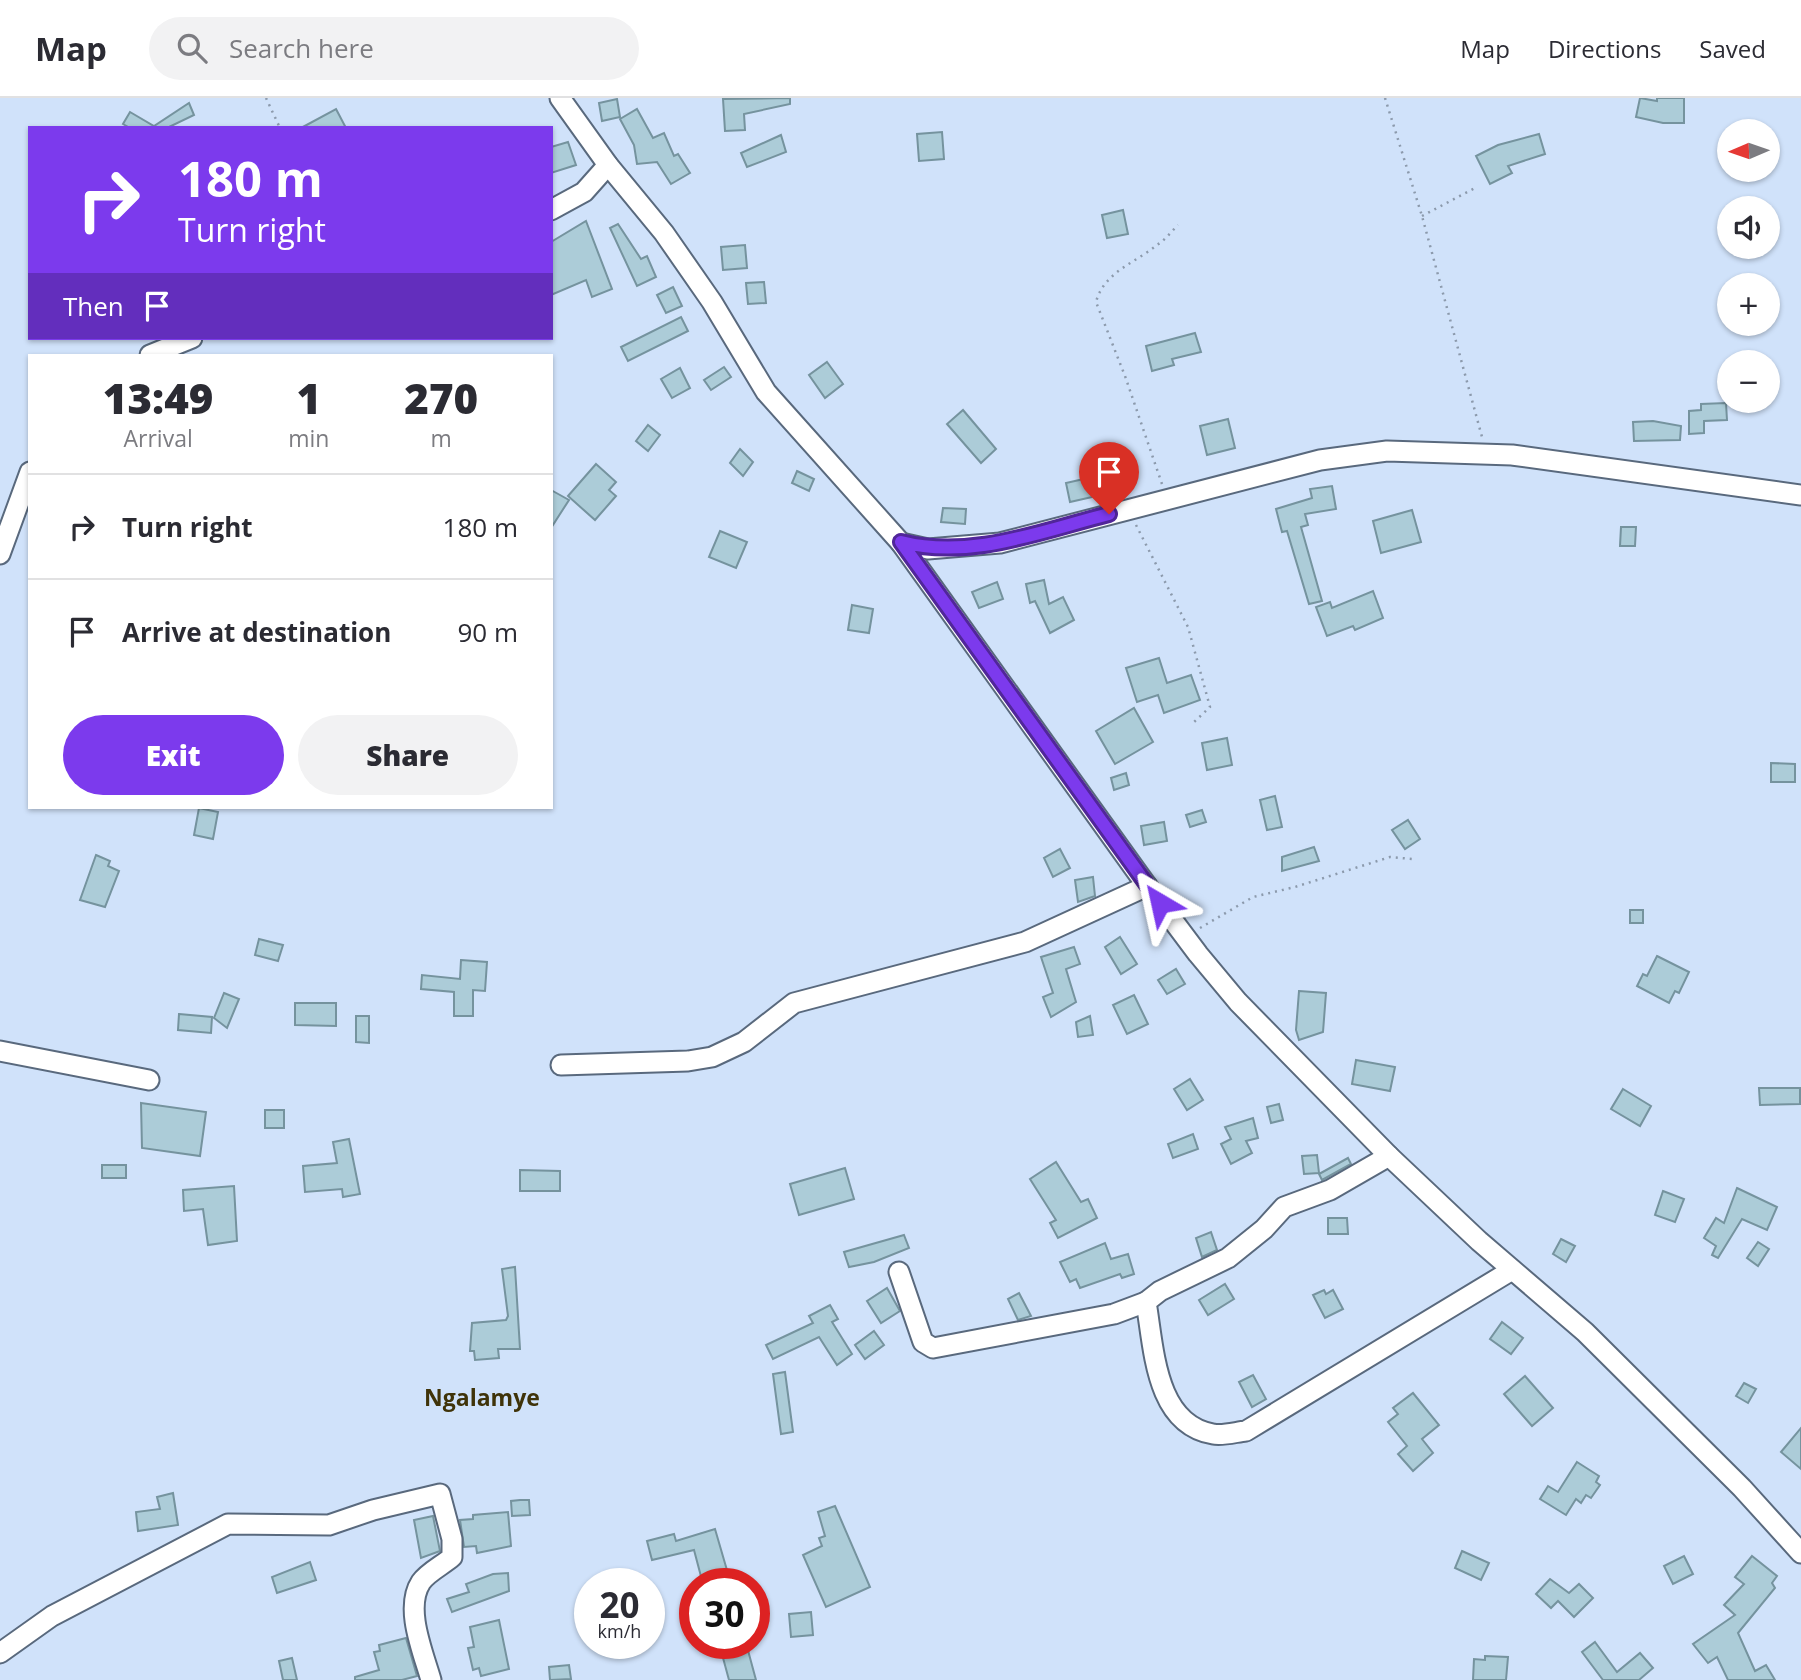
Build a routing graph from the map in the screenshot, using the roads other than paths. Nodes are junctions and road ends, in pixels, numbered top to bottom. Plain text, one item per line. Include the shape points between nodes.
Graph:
1 (560, 98) edge
2 (608, 165) junction
3 (553, 209) edge
4 (187, 340) edge
5 (152, 354) edge
6 (28, 477) edge
7 (1801, 495) edge
8 (901, 542) junction
9 (0, 554) edge
10 (1147, 886) junction
11 (0, 1051) edge
12 (561, 1066) dead end
13 (149, 1080) dead end
14 (1389, 1156) junction
15 (1512, 1270) junction
16 (899, 1272) dead end
17 (1146, 1302) junction
18 (1801, 1553) edge
19 (0, 1653) edge
20 (431, 1680) edge

1 - 2 street
2 - 3 street via 584,192
2 - 8 street via 680,256 766,392
4 - 5 street
6 - 9 street
7 - 8 street via 1512,455 1387,451 1320,460 1000,543 928,550
8 - 10 street
10 - 12 street via 1024,942 794,1003 744,1042 712,1057
10 - 14 street via 1238,1002
11 - 13 street
14 - 15 street
14 - 17 street via 1329,1190 1284,1207 1228,1258
15 - 17 street via 1246,1431 1215,1434 1191,1426 1169,1406
15 - 18 street via 1585,1332
16 - 17 street via 923,1342 933,1348 1114,1314
19 - 20 street via 52,1616 228,1524 328,1525 440,1494 452,1557 423,1579 414,1597

